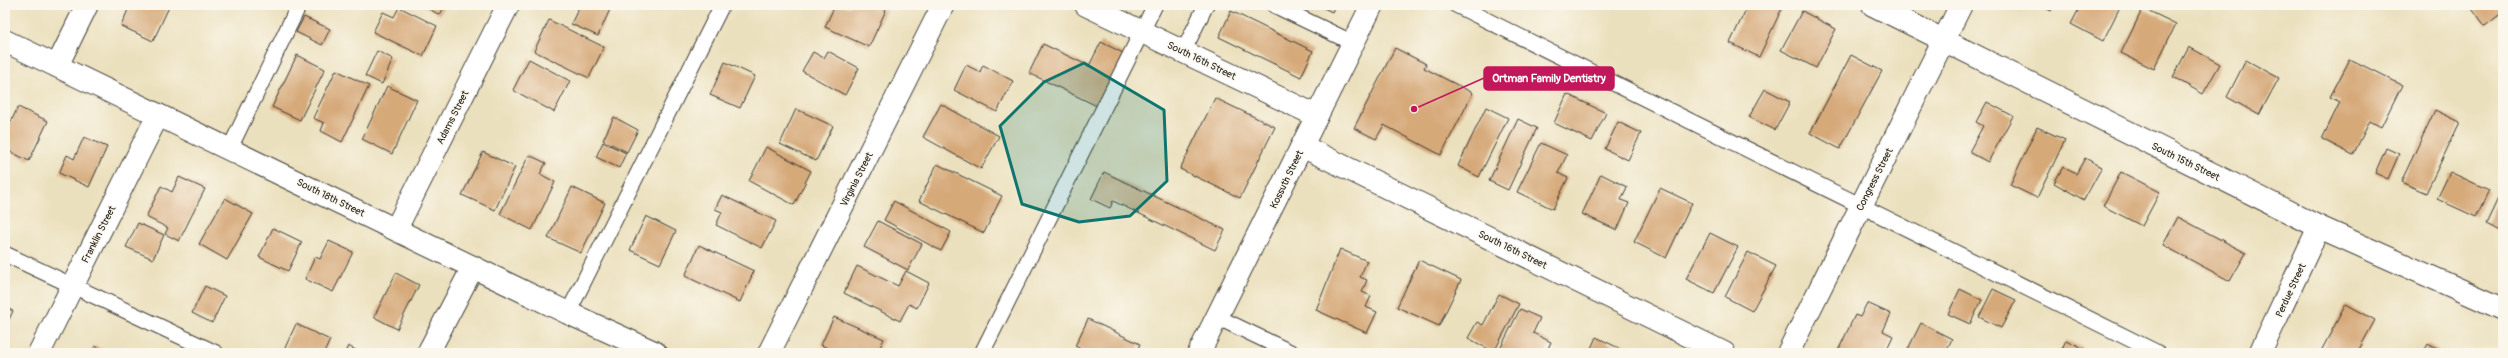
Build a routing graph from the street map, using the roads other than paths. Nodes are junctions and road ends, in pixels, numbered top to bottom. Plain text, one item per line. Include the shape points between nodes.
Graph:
1 (88, 5) edge
2 (299, 5) edge
3 (508, 5) edge
4 (722, 5) edge
5 (943, 5) edge
6 (1086, 5) edge
7 (1155, 5) edge
8 (1206, 5) edge
9 (1274, 5) edge
10 (1372, 5) edge
11 (1456, 5) edge
12 (1873, 5) edge
13 (1961, 5) edge
14 (1142, 32) junction
15 (1944, 40) junction
16 (5, 41) edge
17 (1353, 43) junction
18 (1183, 52) junction
19 (57, 66) junction
20 (158, 115) junction
21 (1317, 116) junction
22 (1302, 146) junction
23 (230, 148) junction
24 (1861, 205) junction
25 (2319, 227) junction
26 (396, 229) junction
27 (5, 254) edge
28 (473, 267) junction
29 (72, 285) junction
30 (2503, 310) edge
31 (568, 313) junction
32 (1217, 317) junction
33 (39, 353) edge
34 (216, 353) edge
35 (428, 353) edge
36 (656, 353) edge
37 (769, 353) edge
38 (982, 353) edge
39 (1199, 353) edge
40 (1292, 353) edge
41 (1724, 353) edge
42 (1788, 353) edge
43 (2158, 353) edge
44 (2260, 353) edge

1 - 19 street
2 - 23 lane
3 - 26 street, Adams Street
4 - 31 lane
5 - 37 street, Virginia Street
6 - 14 street, South 16th Street
7 - 14 lane
8 - 18 lane
9 - 17 lane
10 - 17 street, Kossuth Street
11 - 24 lane
12 - 15 street, South 15th Street
13 - 15 street, Congress Street
14 - 18 street, South 16th Street
14 - 38 lane
15 - 24 street, Congress Street
15 - 25 street, South 15th Street
16 - 19 street, South 18th Street
17 - 21 street, Kossuth Street
18 - 21 street, South 16th Street
19 - 20 street, South 18th Street
20 - 23 street, South 18th Street
20 - 29 street, Franklin Street
21 - 22 street, Kossuth Street
22 - 32 street, Kossuth Street
22 - 41 street, South 16th Street
23 - 26 street, South 18th Street
24 - 42 street, Congress Street
24 - 43 lane
25 - 30 street, South 15th Street
25 - 44 street, Perdue Street
26 - 28 street, South 18th Street
27 - 29 lane
28 - 31 street, South 18th Street
28 - 35 street
29 - 33 street, Franklin Street
29 - 34 lane
31 - 36 street, South 18th Street
32 - 39 street, Kossuth Street
32 - 40 lane

